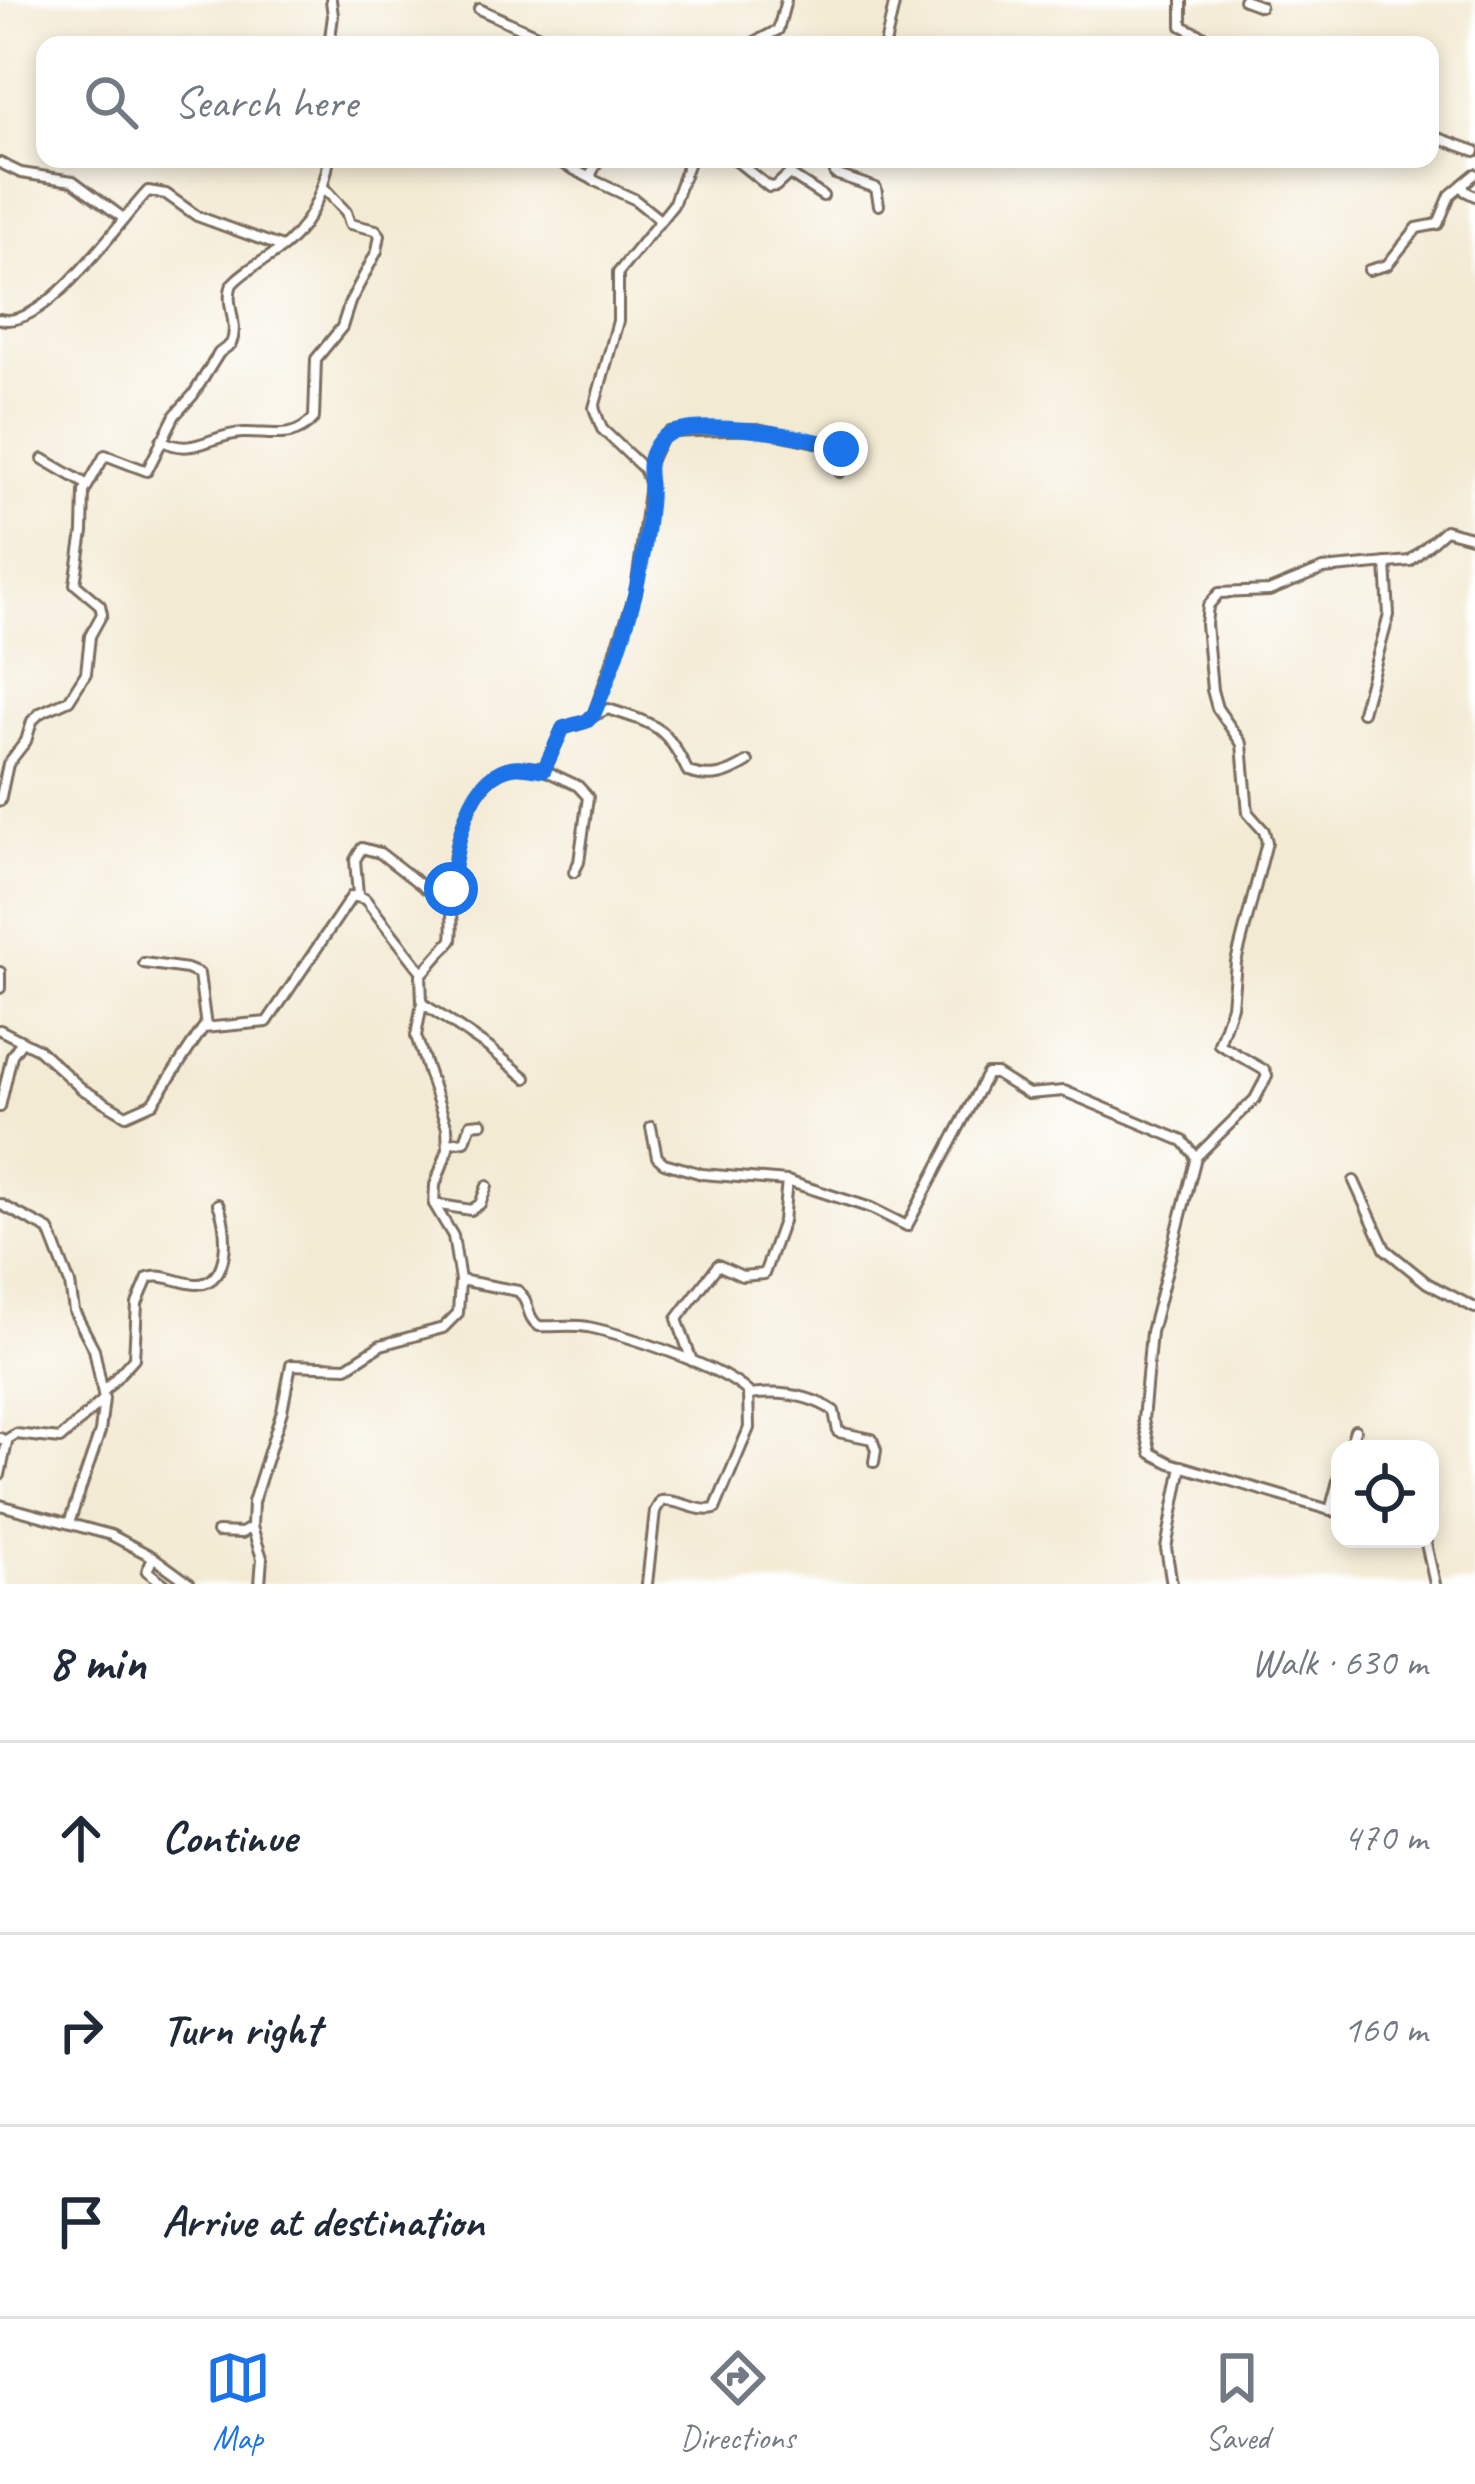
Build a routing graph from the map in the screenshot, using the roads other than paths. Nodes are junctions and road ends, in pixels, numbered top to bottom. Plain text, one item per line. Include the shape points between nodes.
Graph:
1 (331, 0) edge
2 (786, 0) edge
3 (895, 0) edge
4 (1182, 0) edge
5 (1244, 0) edge
6 (1260, 6) dead end
7 (479, 9) dead end
8 (330, 36) edge
9 (539, 36) edge
10 (768, 36) edge
11 (887, 36) edge
12 (1203, 36) edge
13 (1439, 138) edge
14 (1475, 151) edge
15 (0, 163) edge
16 (327, 168) edge
17 (572, 168) edge
18 (595, 168) edge
19 (687, 168) edge
20 (745, 168) edge
21 (835, 168) edge
22 (1475, 174) edge
23 (592, 178) junction
24 (1463, 184) junction
25 (323, 187) junction
26 (823, 196) dead end
27 (1475, 196) edge
28 (879, 205) dead end
29 (123, 218) junction
30 (660, 220) junction
31 (284, 247) junction
32 (1369, 270) dead end
33 (0, 319) edge
34 (161, 440) junction
35 (43, 459) dead end
36 (645, 471) junction
37 (841, 472) dead end
38 (86, 484) junction
39 (1475, 538) edge
40 (1386, 563) junction
41 (1362, 712) dead end
42 (592, 716) junction
43 (748, 762) dead end
44 (544, 770) junction
45 (0, 801) edge
46 (574, 872) dead end
47 (452, 886) junction
48 (358, 895) junction
49 (144, 963) dead end
50 (0, 972) edge
51 (422, 972) junction
52 (0, 988) edge
53 (422, 1003) junction
54 (206, 1027) junction
55 (0, 1030) edge
56 (22, 1041) junction
57 (526, 1078) dead end
58 (0, 1107) edge
59 (482, 1124) dead end
60 (651, 1127) dead end
61 (448, 1143) junction
62 (1196, 1157) junction
63 (788, 1181) junction
64 (1354, 1181) dead end
65 (487, 1186) dead end
66 (0, 1204) edge
67 (218, 1204) dead end
68 (434, 1204) junction
69 (460, 1280) junction
70 (1475, 1308) edge
71 (693, 1362) junction
72 (104, 1395) junction
73 (749, 1395) junction
74 (1355, 1430) dead end
75 (3, 1439) edge
76 (1352, 1440) edge
77 (874, 1462) dead end
78 (1182, 1466) junction
79 (0, 1475) edge
80 (0, 1505) edge
81 (1331, 1511) edge
82 (69, 1522) junction
83 (252, 1527) junction
84 (217, 1532) dead end
85 (1427, 1548) edge
86 (153, 1557) junction
87 (164, 1584) edge
88 (190, 1584) edge
89 (260, 1584) edge
90 (647, 1584) edge
91 (1172, 1584) edge
92 (1435, 1584) edge

1 - 8 street
2 - 10 street via 778,31
3 - 11 street
4 - 12 street via 1182,26
5 - 6 street
7 - 9 street
13 - 14 street
15 - 29 street via 73,182
16 - 25 street
17 - 23 street
18 - 23 street
19 - 30 street
20 - 26 street via 769,187 789,174
21 - 28 street via 876,188
22 - 24 street
23 - 30 street
24 - 27 street
24 - 32 street via 1438,224 1417,228 1387,265
25 - 31 street
25 - 34 street via 350,223 380,235 342,327 316,359 314,418 290,434 235,434 193,448
29 - 31 street via 154,190 188,212
29 - 33 street via 98,257 32,312 15,322
30 - 36 street via 618,273 618,321 593,403 604,433
31 - 34 street via 232,284 231,344
34 - 38 street via 145,472 105,455
35 - 38 street
36 - 37 street via 669,432 748,429 838,447
36 - 42 street via 650,504 635,592
38 - 45 street via 76,584 102,614 86,673 69,700 32,722 8,764
39 - 40 street via 1445,530 1417,557
40 - 41 street via 1389,614
40 - 62 street via 1323,569 1269,591 1219,593 1208,606 1215,704 1242,744 1248,813 1267,842 1219,1044 1267,1079
42 - 43 street via 608,709 666,732 692,773 722,776
42 - 44 street via 563,728
44 - 46 street via 588,797
44 - 47 street via 512,767 488,779 465,818
47 - 48 street via 424,888 362,848
47 - 51 street via 451,944
48 - 51 street
48 - 54 street via 344,904 267,1022
49 - 54 street via 199,974
50 - 52 street
51 - 53 street
53 - 57 street
53 - 61 street via 417,1042
54 - 56 street via 153,1103 126,1115
55 - 56 street
56 - 58 street
59 - 61 street via 471,1124 465,1141
60 - 63 street via 664,1162 702,1174
61 - 68 street
62 - 63 street via 1183,1141 1064,1091 1028,1094 992,1073 907,1226
62 - 78 street via 1151,1332 1143,1420 1150,1453
63 - 71 street via 764,1274 742,1276 718,1264 677,1319
64 - 70 street via 1385,1249
65 - 68 street via 471,1210
66 - 72 street via 53,1237
67 - 72 street via 228,1227 215,1276 195,1284 148,1278 137,1304 134,1358
68 - 69 street via 452,1231
69 - 71 street via 518,1291 539,1326 585,1326
69 - 83 street via 458,1313 443,1328 381,1345 347,1366 291,1365 254,1492
71 - 73 street
72 - 75 street via 61,1439
72 - 82 street
73 - 77 street via 816,1399 835,1411 838,1432 872,1439
73 - 90 street via 747,1435 715,1508 669,1500 655,1511
74 - 76 street
75 - 79 street
78 - 81 street
78 - 91 street via 1166,1548
80 - 82 street
82 - 86 street
83 - 84 street
83 - 89 street
85 - 92 street
86 - 87 street via 148,1571
86 - 88 street

